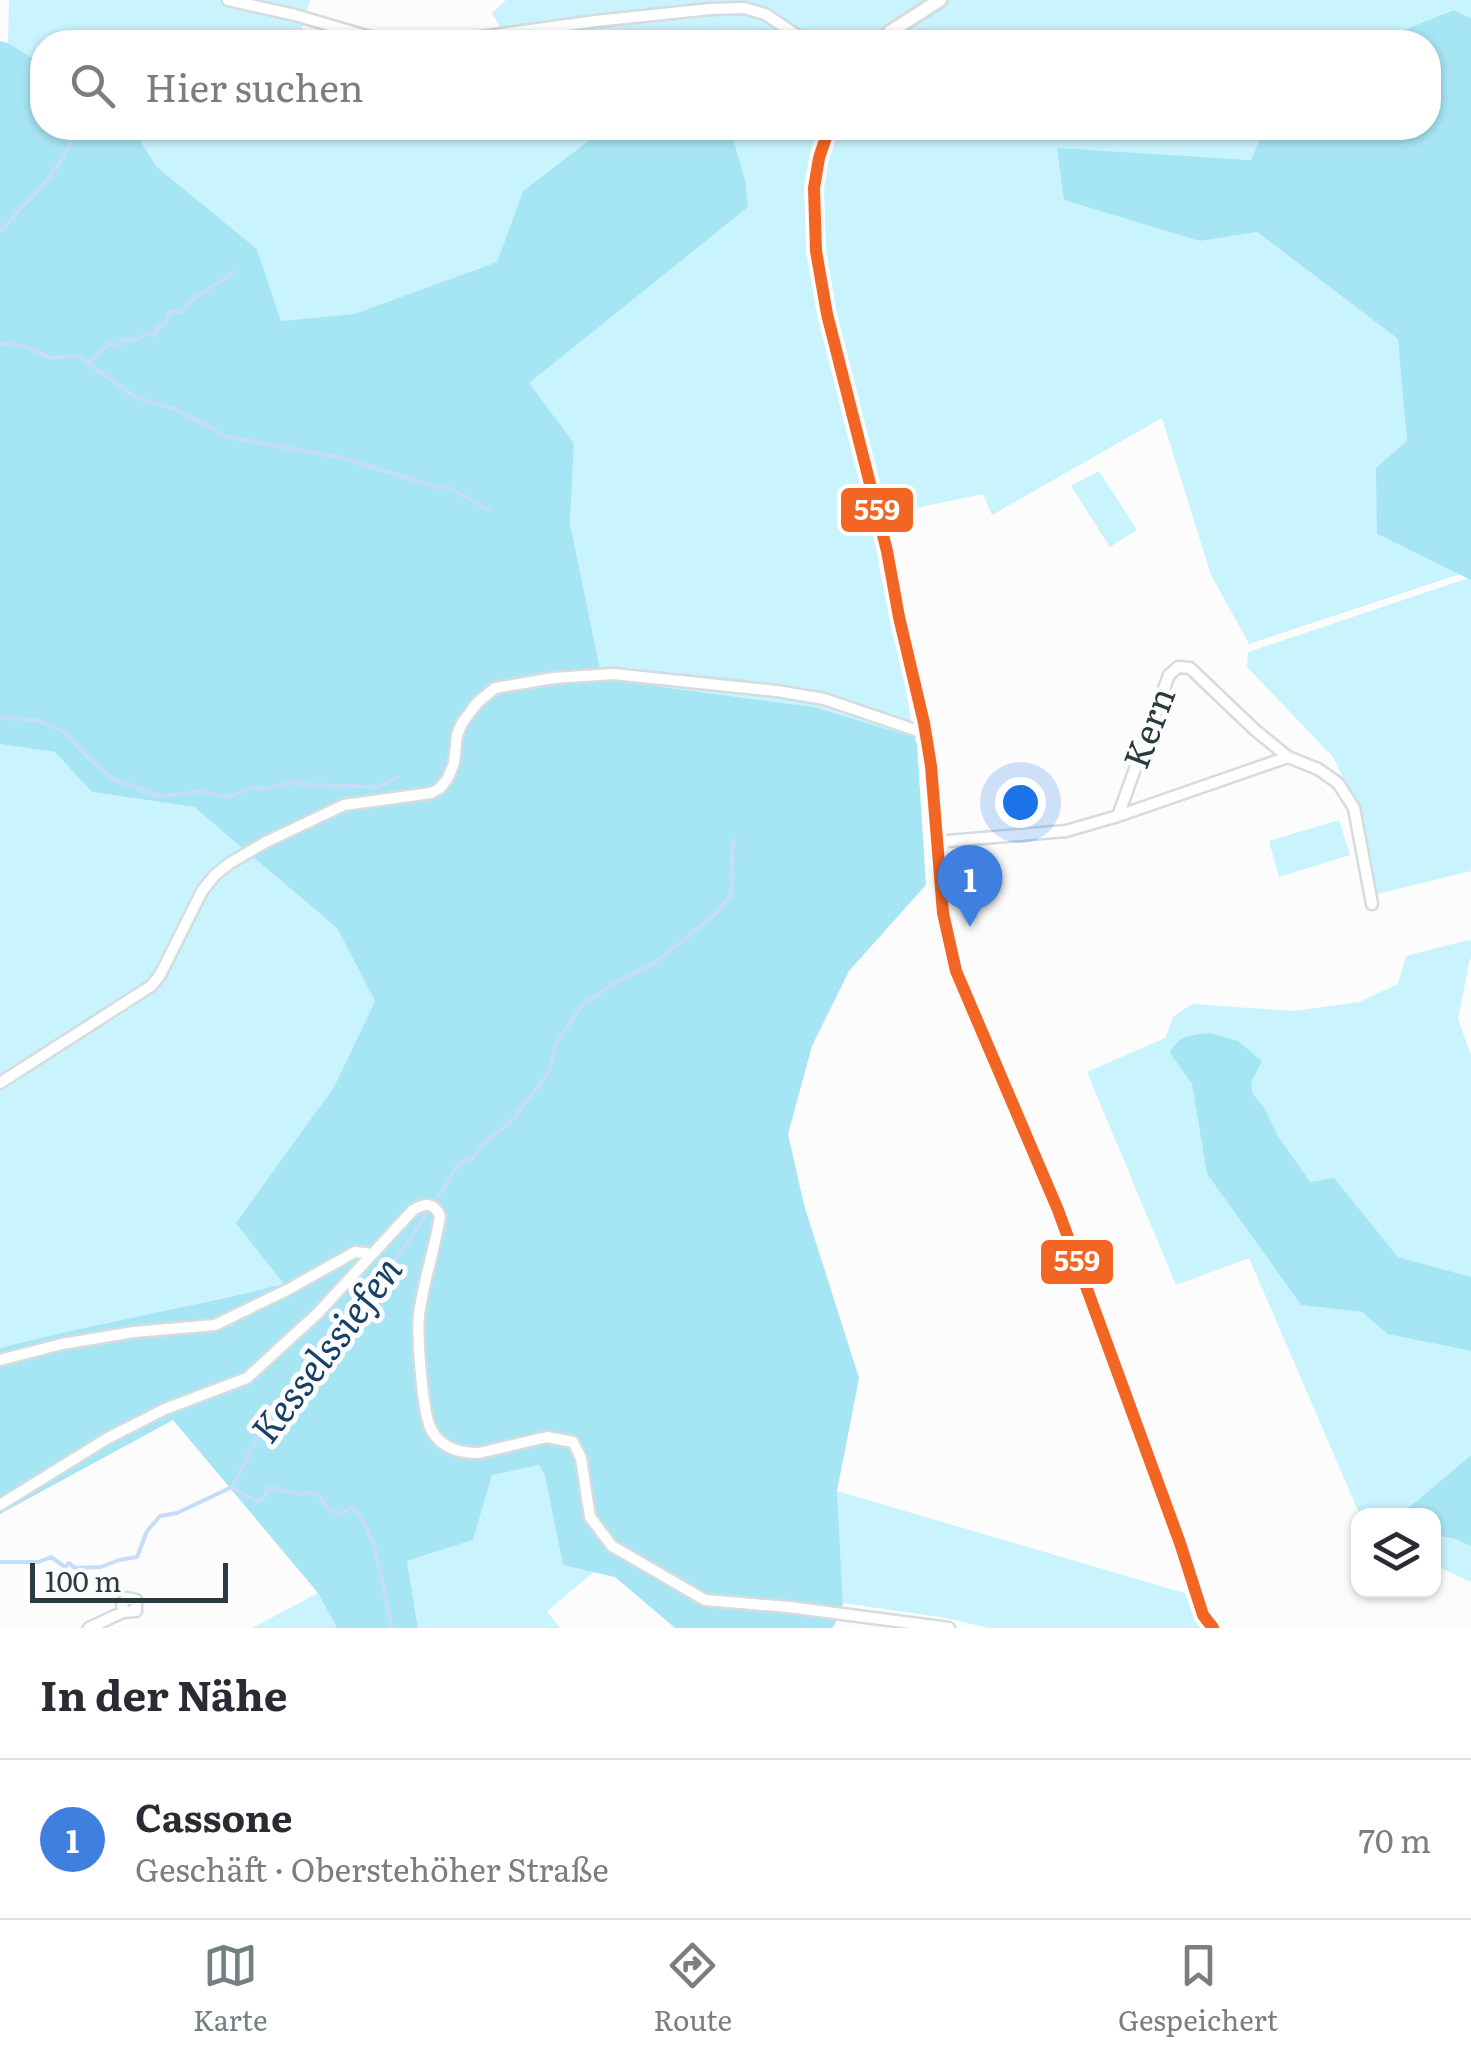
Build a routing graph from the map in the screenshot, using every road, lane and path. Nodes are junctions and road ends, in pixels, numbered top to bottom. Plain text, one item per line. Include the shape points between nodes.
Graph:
1 (228, 0) edge
2 (940, 0) edge
3 (345, 30) edge
4 (531, 30) edge
5 (789, 30) edge
6 (893, 30) edge
7 (825, 140) edge
8 (927, 734) junction
9 (1288, 757) junction
10 (1118, 816) junction
11 (938, 842) junction
12 (1372, 904) dead end
13 (0, 1083) edge
14 (372, 1254) junction
15 (0, 1360) edge
16 (0, 1505) edge
17 (123, 1612) dead end
18 (89, 1628) edge
19 (950, 1628) edge
20 (1213, 1628) edge

1 - 3 street
2 - 6 street
4 - 5 street via 744,8
7 - 8 street via 814,209 828,318
8 - 11 street
8 - 13 street via 824,699 759,689 613,674 495,688 462,723 454,763 440,788 344,805 230,863 202,892 151,986
9 - 10 street, Kern
9 - 10 street, Kern via 1190,668 1178,667 1169,675
9 - 12 street, Kern via 1338,783 1354,808
10 - 11 street, Kern via 1066,831
11 - 20 street via 943,921 956,970 1058,1210
14 - 15 street via 355,1252 215,1325 134,1332
14 - 16 street via 247,1378 108,1438
14 - 19 street via 413,1210 425,1204 438,1210 419,1318 430,1429 448,1447 479,1453 547,1436 573,1442 590,1517 612,1546 705,1600
17 - 18 street

